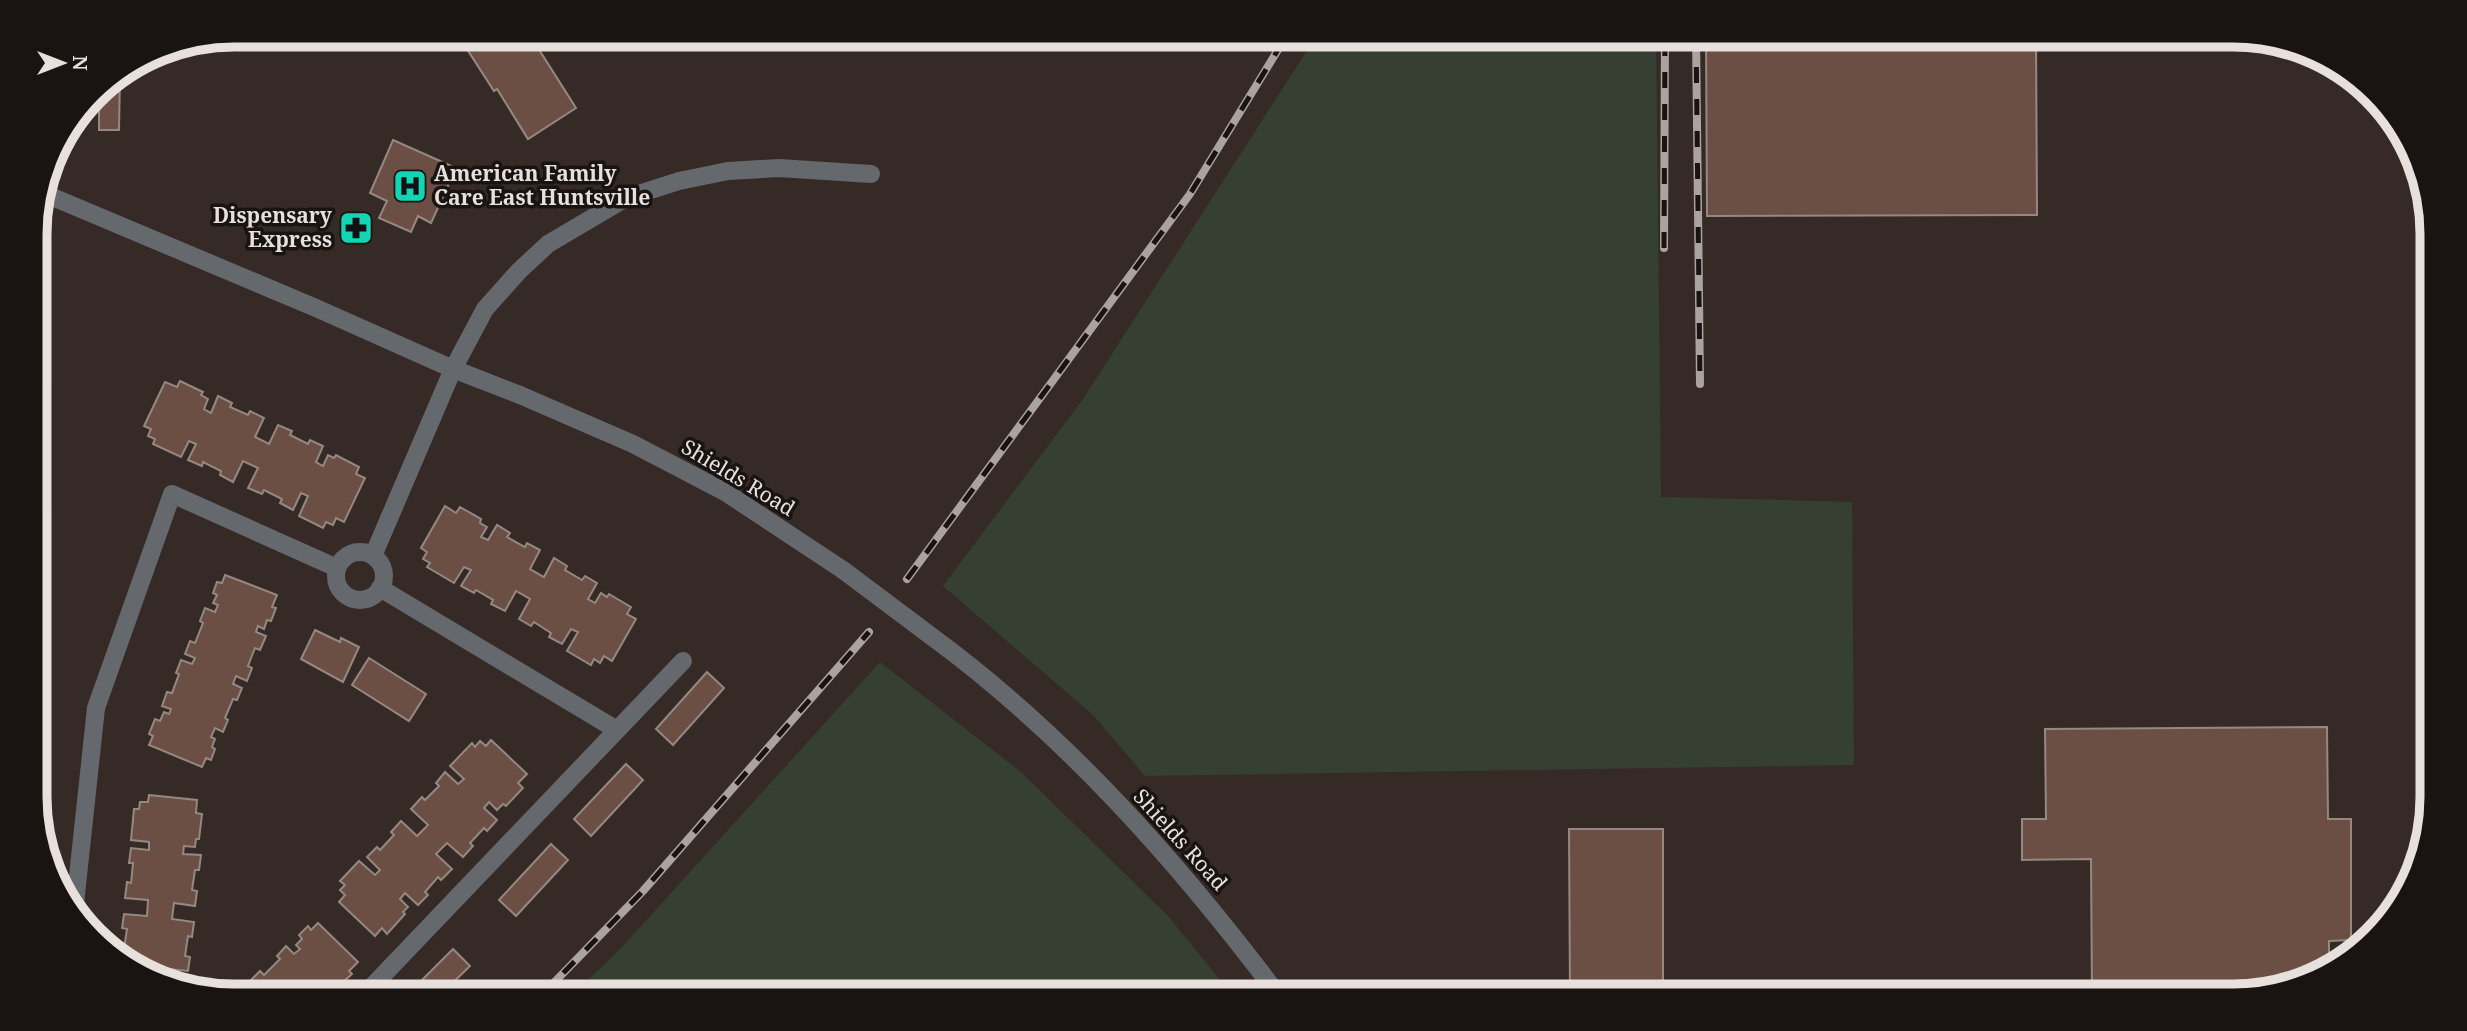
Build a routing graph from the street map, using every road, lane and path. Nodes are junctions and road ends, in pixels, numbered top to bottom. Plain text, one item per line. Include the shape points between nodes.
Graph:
1 (871, 174) dead end
2 (52, 197) edge
3 (453, 369) junction
4 (373, 556) junction
5 (337, 568) junction
6 (380, 589) junction
7 (683, 661) dead end
8 (617, 730) junction
9 (69, 880) edge
10 (1269, 983) edge
11 (375, 984) edge

1 - 3 street via 779,168 728,171 626,198 548,244 519,271 485,309
2 - 3 street, Shields Road
3 - 4 street
3 - 10 street, Shields Road, bridge via 633,444 724,492 931,636 1027,712 1100,786 1226,927
4 - 5 street via 354,552
4 - 6 street via 384,573
5 - 6 street via 336,583 346,596 361,600
5 - 9 street via 172,495 96,708
6 - 8 street
7 - 8 street
8 - 11 street

